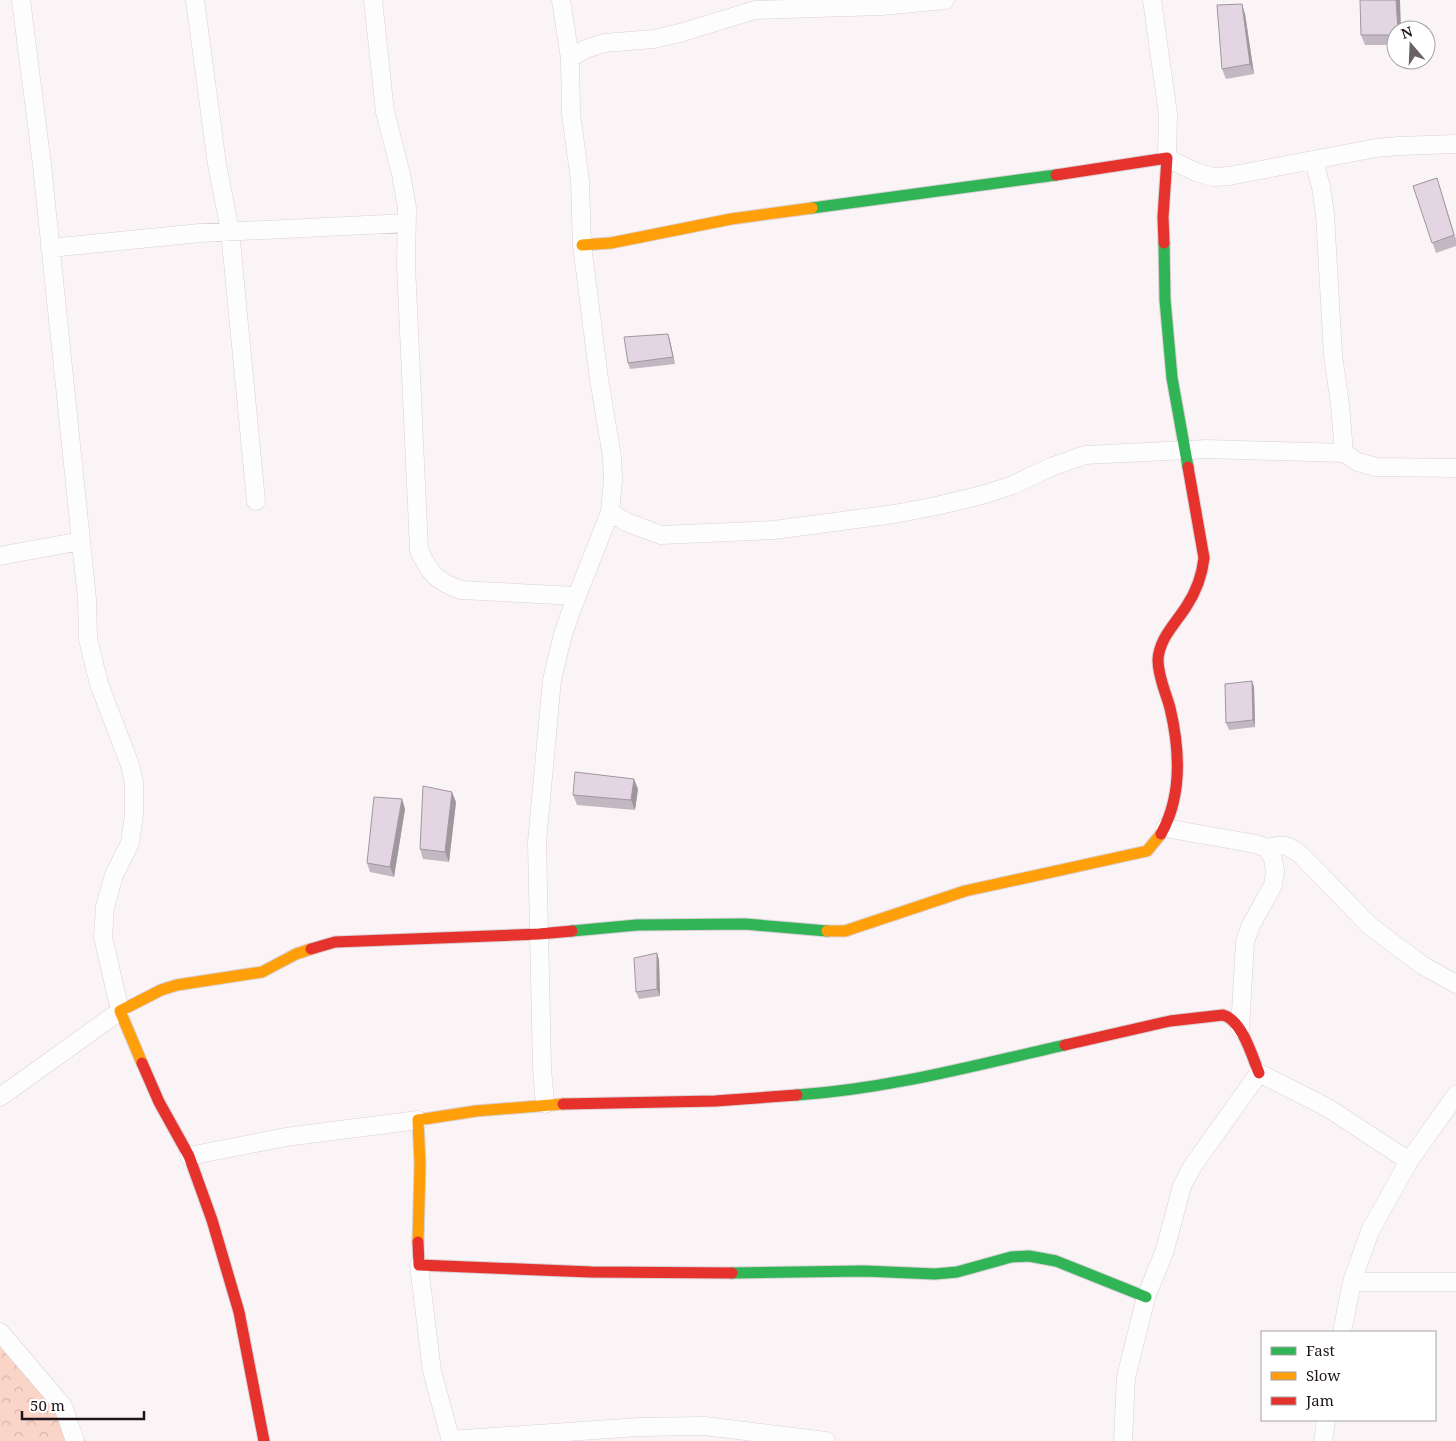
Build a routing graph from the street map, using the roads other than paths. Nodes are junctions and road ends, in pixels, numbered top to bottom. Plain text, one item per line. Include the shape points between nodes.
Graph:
1 (21, 0) edge
2 (195, 0) edge
3 (373, 0) edge
4 (561, 0) edge
5 (945, 0) edge
6 (1152, 0) edge
7 (570, 58) junction
8 (1456, 144) edge
9 (1167, 158) junction
10 (1314, 161) junction
11 (407, 223) junction
12 (230, 231) junction
13 (582, 245) junction
14 (50, 248) junction
15 (1185, 450) junction
16 (1344, 453) junction
17 (1456, 468) edge
18 (256, 501) dead end
19 (610, 512) junction
20 (81, 541) junction
21 (0, 556) edge
22 (576, 596) junction
23 (1165, 828) junction
24 (1267, 848) junction
25 (539, 934) junction
26 (1456, 984) edge
27 (120, 1011) junction
28 (1240, 1029) junction
29 (1258, 1072) junction
30 (0, 1097) edge
31 (1455, 1097) edge
32 (545, 1104) junction
33 (418, 1120) junction
34 (189, 1156) junction
35 (1409, 1161) junction
36 (419, 1265) junction
37 (1352, 1282) junction
38 (1456, 1282) edge
39 (1146, 1296) junction
40 (1342, 1331) edge
41 (0, 1332) edge
42 (1326, 1421) edge
43 (801, 1439) edge
44 (450, 1440) edge
45 (75, 1441) edge
46 (264, 1441) edge
47 (826, 1441) edge
48 (1123, 1441) edge
49 (1323, 1441) edge

1 - 14 street
2 - 12 street via 217,164
3 - 11 street via 385,112 401,174
4 - 7 street
5 - 7 street via 881,6 755,10 680,34 604,43
6 - 9 street via 1168,114
7 - 13 street via 571,114 580,181
8 - 10 street via 1376,148
9 - 10 street via 1213,177
9 - 13 street via 731,219 611,243
9 - 15 street via 1163,217 1165,300 1172,378
10 - 16 street via 1325,214 1333,355
11 - 12 street
11 - 22 street via 406,265 419,550 426,566 434,577 461,590
12 - 14 street
12 - 18 street
13 - 19 street via 612,457 614,480
14 - 20 street
15 - 16 street
15 - 19 street via 1085,455 1013,485 972,497 894,514 774,530 661,535 626,522
15 - 23 street via 1204,571 1159,650 1158,662 1178,762 1175,802
16 - 17 street via 1358,462 1376,466
19 - 22 street
20 - 21 street
20 - 27 street via 88,639 99,684 130,765 134,784 130,843 114,875 105,907 103,937
22 - 25 street via 552,680 537,842
23 - 24 street
23 - 25 street via 1147,851 965,891 845,931 716,924 637,925
24 - 26 street via 1283,844 1292,847 1370,926 1422,965
24 - 28 street via 1275,870 1272,886 1245,942
25 - 27 street via 335,942 296,954 262,972 161,990
25 - 32 street
27 - 30 street
27 - 34 street via 159,1102
28 - 29 street
28 - 32 street via 1226,1015 1170,1021 913,1080 831,1093 715,1101
29 - 35 street via 1328,1108
29 - 39 street via 1182,1186 1165,1250
31 - 35 street
32 - 33 street
33 - 34 street via 286,1138
33 - 36 street
34 - 46 street via 239,1312
35 - 37 street via 1370,1231
36 - 39 street via 591,1272 864,1271 935,1274 1029,1256 1056,1261
36 - 44 street via 432,1371
37 - 38 street
37 - 40 street
39 - 48 street via 1126,1377
41 - 45 street via 63,1406
42 - 49 street
43 - 44 street via 696,1426
43 - 47 street

